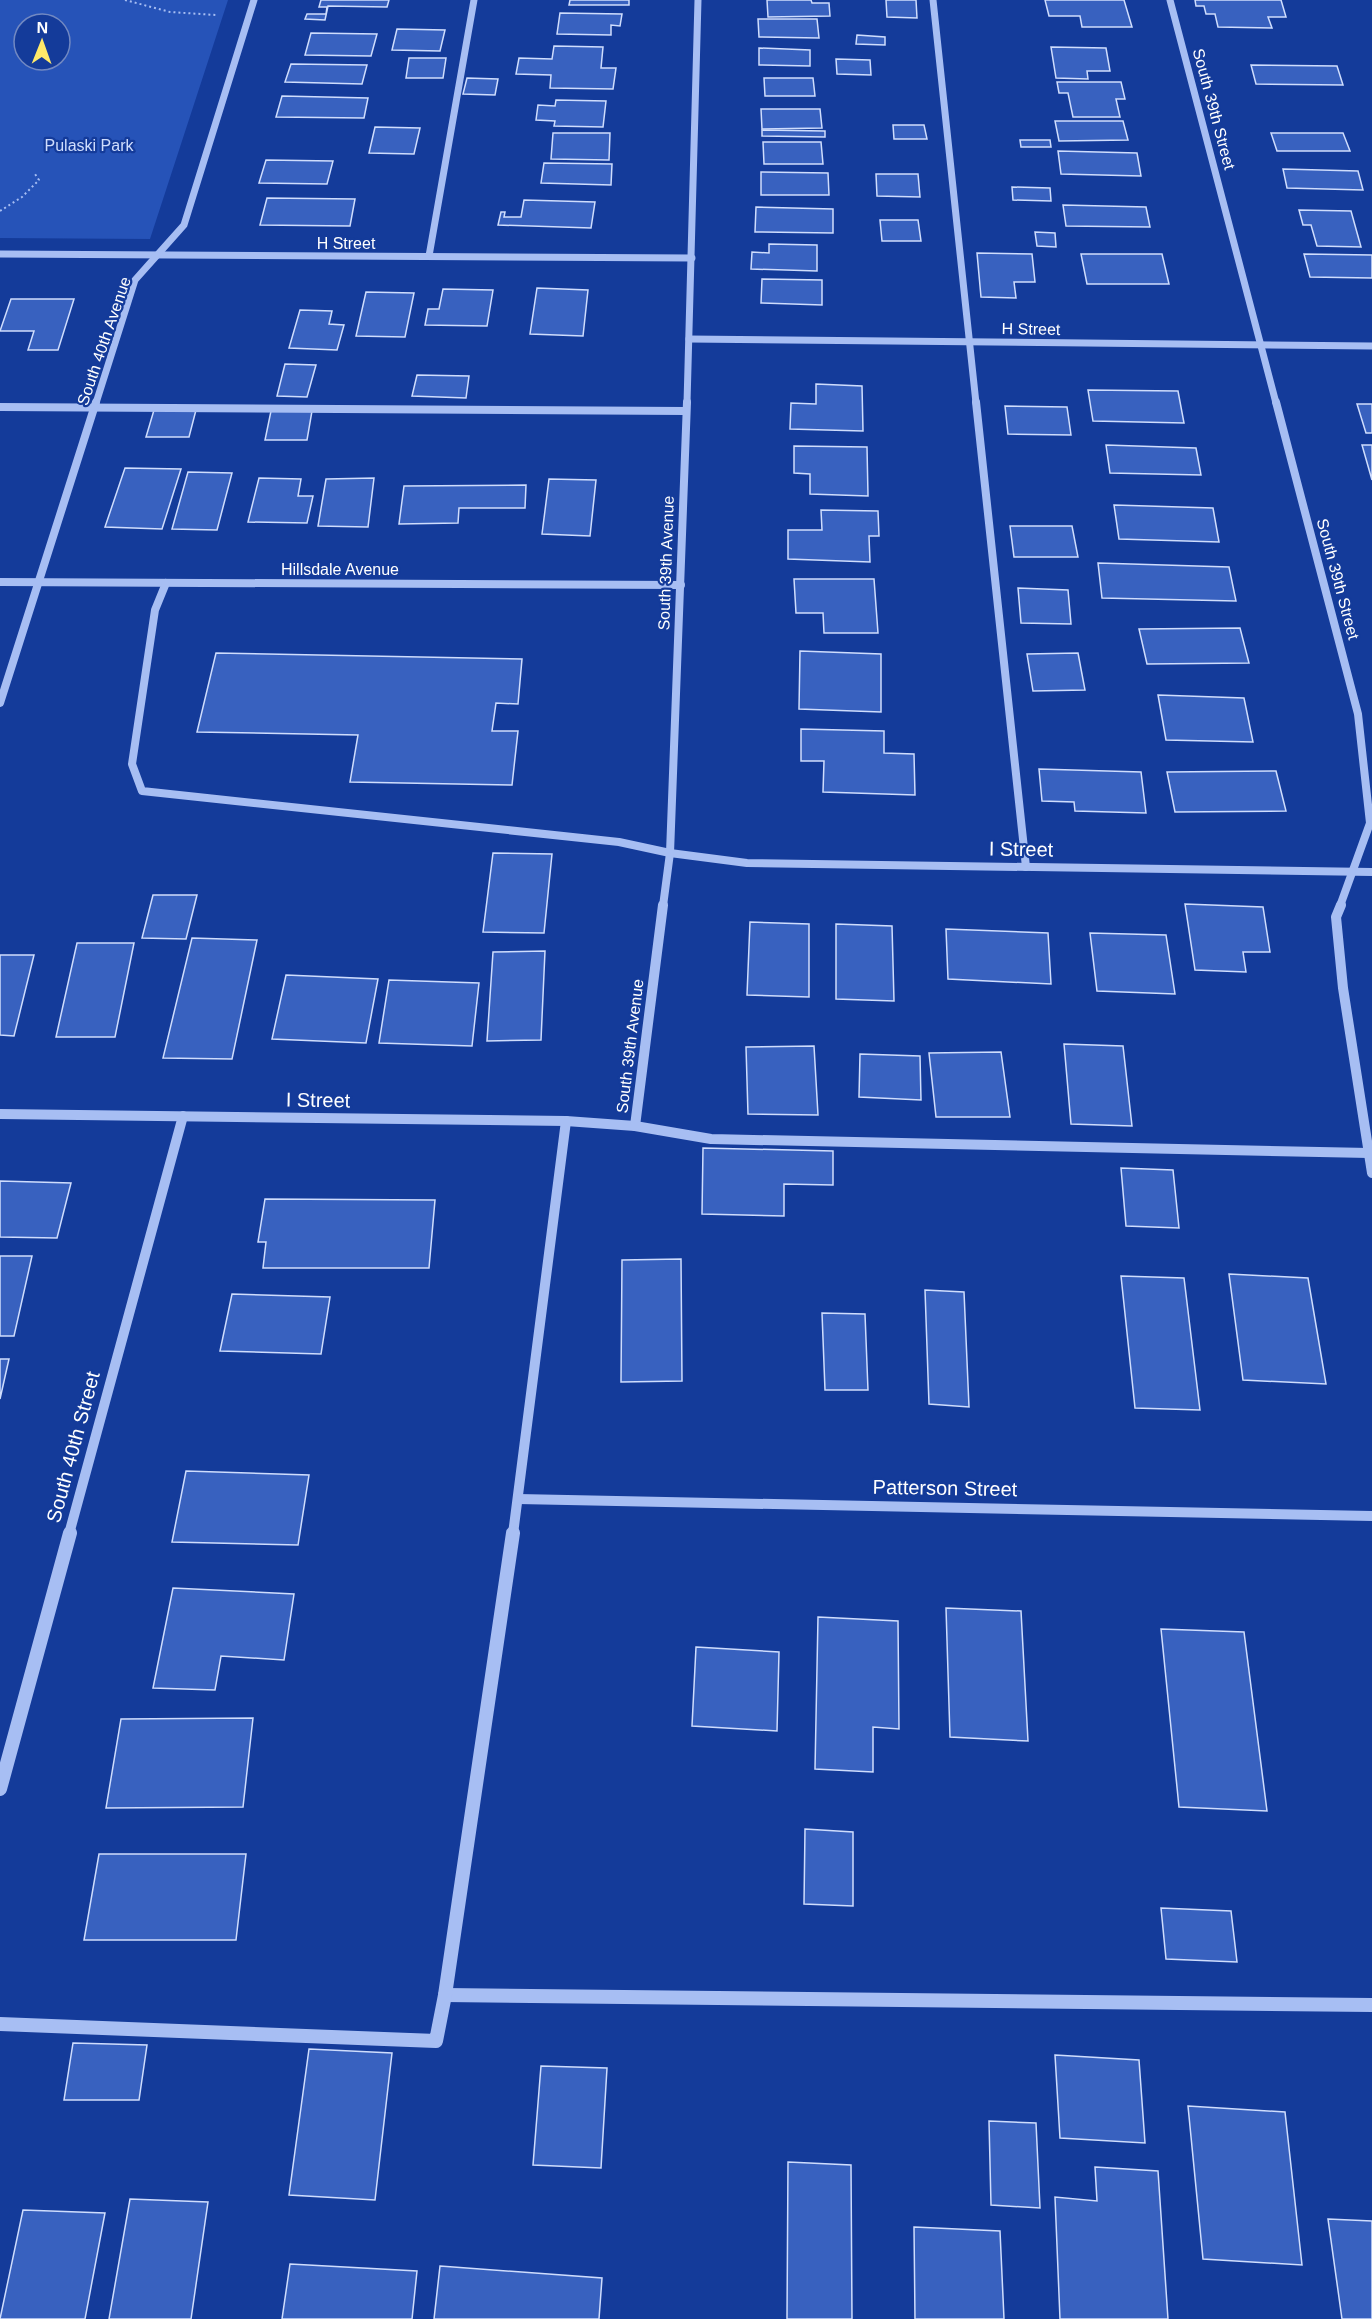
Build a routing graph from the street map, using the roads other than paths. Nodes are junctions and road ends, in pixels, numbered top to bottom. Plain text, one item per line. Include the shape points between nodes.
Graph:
1 (254, 0) edge
2 (474, 0) edge
3 (698, 0) edge
4 (933, 0) edge
5 (1170, 0) edge
6 (0, 254) edge
7 (158, 255) junction
8 (429, 256) junction
9 (692, 258) junction
10 (689, 339) junction
11 (971, 342) junction
12 (1261, 345) junction
13 (1372, 346) edge
14 (0, 407) edge
15 (94, 408) junction
16 (686, 411) junction
17 (0, 582) edge
18 (39, 582) junction
19 (166, 583) junction
20 (681, 585) junction
21 (0, 703) edge
22 (670, 853) junction
23 (1026, 867) junction
24 (1352, 872) junction
25 (1372, 872) edge
26 (0, 1114) edge
27 (183, 1116) junction
28 (566, 1121) junction
29 (635, 1126) junction
30 (1369, 1153) junction
31 (1372, 1173) edge
32 (518, 1499) junction
33 (1372, 1516) edge
34 (0, 1789) edge
35 (445, 1995) junction
36 (1372, 2005) edge
37 (0, 2024) edge

1 - 7 street, South 40th Avenue via 184,225
2 - 8 street
3 - 9 street, South 39th Avenue
4 - 11 street
5 - 12 street, South 39th Street
6 - 7 street, H Street
7 - 8 street, H Street
7 - 15 street, South 40th Avenue via 135,280
8 - 9 street, H Street
9 - 10 street, South 39th Avenue
10 - 11 street, H Street
10 - 16 street, South 39th Avenue
11 - 12 street, H Street
11 - 23 street
12 - 13 street, H Street
12 - 24 street, South 39th Street via 1358,714 1370,823
14 - 15 street
15 - 16 street
15 - 18 street, South 40th Avenue
16 - 20 street, South 39th Avenue
17 - 18 street, Hillsdale Avenue
18 - 19 street, Hillsdale Avenue
18 - 21 street, South 40th Avenue
19 - 20 street, Hillsdale Avenue
19 - 22 street, I Street via 154,610 132,764 142,791 619,842
20 - 22 street, South 39th Avenue
22 - 23 street, I Street via 747,863
22 - 29 street, South 39th Avenue
23 - 24 street, I Street
24 - 25 street, I Street
24 - 30 street, South 39th Street via 1336,917
26 - 27 street, I Street
27 - 28 street, I Street
27 - 34 street, South 40th Street
28 - 29 street, I Street
28 - 32 street
29 - 30 street, I Street via 711,1139
30 - 31 street, South 39th Street
32 - 33 street, Patterson Street
32 - 35 street
35 - 36 street
35 - 37 street via 436,2041

